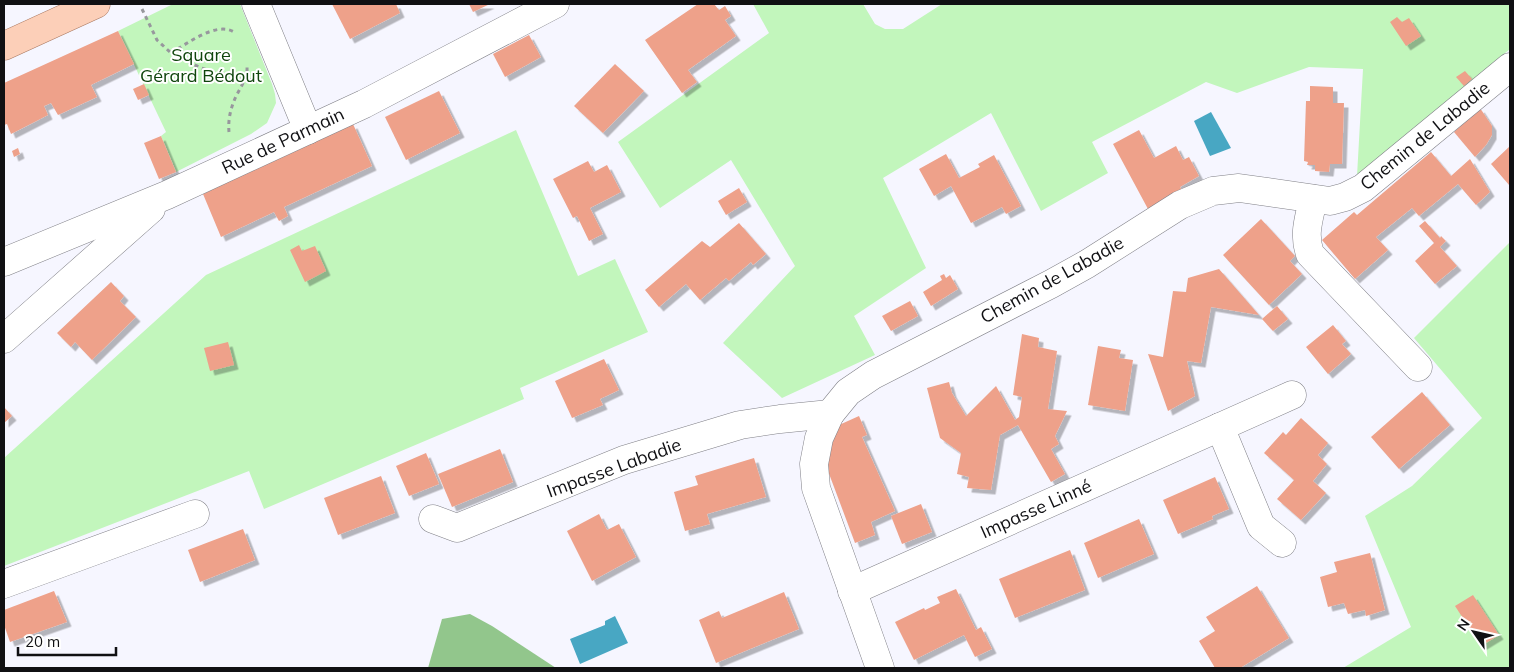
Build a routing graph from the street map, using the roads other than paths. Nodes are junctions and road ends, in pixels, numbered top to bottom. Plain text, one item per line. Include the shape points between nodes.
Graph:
1 (96, 4) edge
2 (256, 4) edge
3 (555, 4) edge
4 (4, 46) edge
5 (1510, 67) edge
6 (308, 130) junction
7 (167, 195) junction
8 (1313, 199) junction
9 (4, 262) edge
10 (4, 339) edge
11 (1418, 366) dead end
12 (1292, 395) dead end
13 (830, 414) junction
14 (1220, 428) junction
15 (195, 514) dead end
16 (433, 519) dead end
17 (1282, 543) dead end
18 (4, 584) edge
19 (852, 592) junction
20 (880, 668) edge

1 - 4 main road
2 - 6 street
3 - 6 street, Rue de Parmain
5 - 8 street, Chemin de Labadie via 1363,188 1345,198 1330,201
6 - 7 street, Rue de Parmain
7 - 9 street, Rue de Parmain
7 - 10 street
8 - 11 street via 1306,242 1310,254
8 - 13 street, Chemin de Labadie via 1239,188 1213,191 1180,205 1051,284 873,375 848,392
12 - 14 street, Impasse Linné
13 - 16 street, Impasse Labadie via 740,425 624,460 457,528
13 - 19 street, Chemin de Labadie via 819,438 814,464 816,488
14 - 17 street via 1261,526
14 - 19 street, Impasse Linné
15 - 18 street
19 - 20 street, Chemin de Labadie

